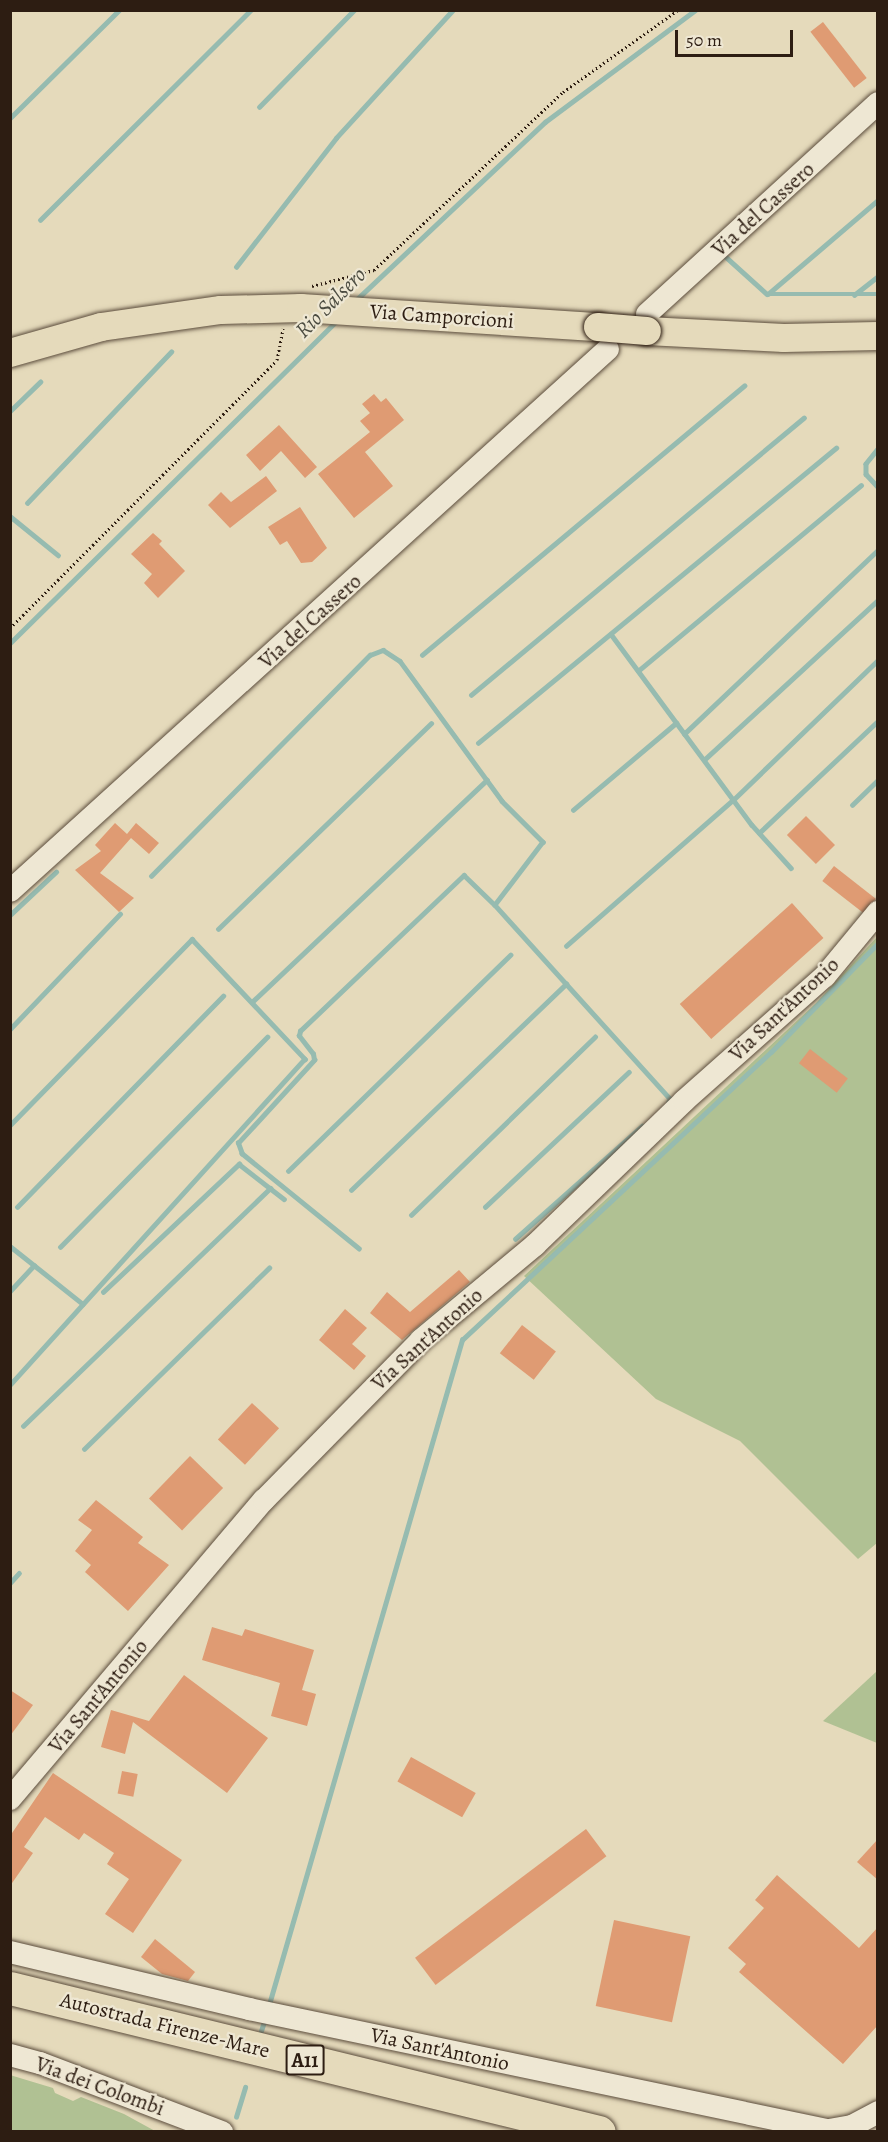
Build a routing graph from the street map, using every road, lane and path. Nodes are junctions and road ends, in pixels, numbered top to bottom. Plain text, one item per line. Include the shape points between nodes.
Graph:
1 (878, 103) edge
2 (647, 322) junction
3 (878, 336) edge
4 (603, 338) junction
5 (10, 353) edge
6 (10, 891) edge
7 (878, 912) edge
8 (10, 1799) edge
9 (10, 1952) edge
10 (10, 1988) edge
11 (10, 2011) edge
12 (10, 2055) edge
13 (878, 2112) edge
14 (833, 2131) edge
15 (222, 2132) edge
16 (502, 2132) edge
17 (599, 2132) edge

1 - 2 street, Via del Cassero
2 - 3 main road, Via Camporcioni via 784,338
2 - 4 main road, Via Camporcioni, bridge
4 - 5 main road, Via Camporcioni via 387,312 221,310 101,327
4 - 6 street, Via del Cassero
7 - 8 street, Via Sant'Antonio via 825,976 684,1101 536,1245 421,1340 264,1500
9 - 14 street, Via Sant'Antonio via 264,2012
10 - 17 highway, Autostrada Firenze-Mare / A11
11 - 16 highway, Autostrada Firenze-Mare / A11
12 - 15 street, Via dei Colombi
13 - 14 street

